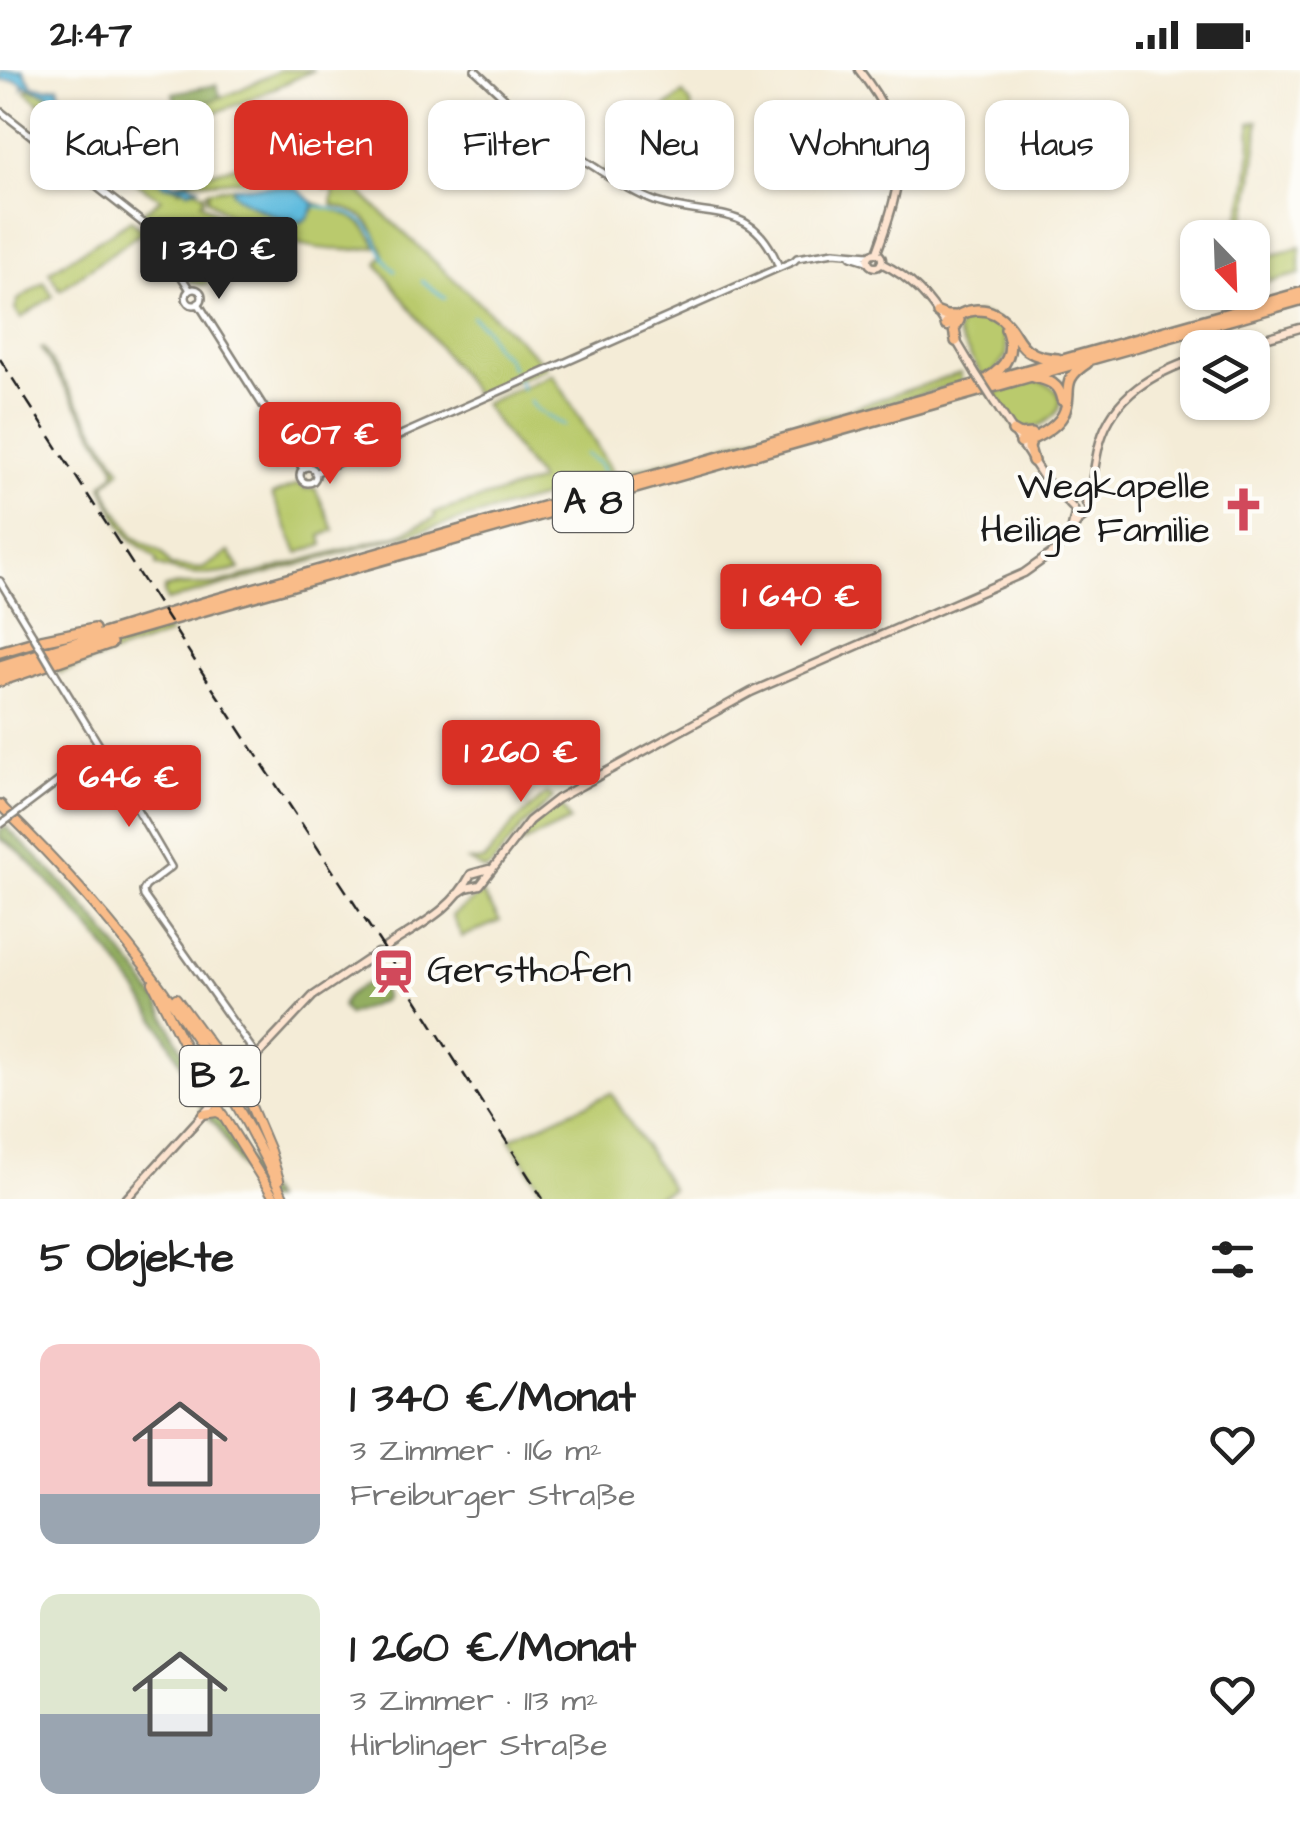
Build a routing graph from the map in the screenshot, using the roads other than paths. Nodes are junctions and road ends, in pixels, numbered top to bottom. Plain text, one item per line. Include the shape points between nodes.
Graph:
1 (475, 70) edge
2 (859, 70) edge
3 (0, 111) edge
4 (871, 256) junction
5 (881, 263) junction
6 (779, 266) junction
7 (1300, 296) edge
8 (938, 312) junction
9 (958, 318) junction
10 (946, 325) junction
11 (1300, 328) edge
12 (1270, 337) edge
13 (956, 341) junction
14 (1098, 356) junction
15 (1065, 359) junction
16 (1180, 364) edge
17 (1032, 377) junction
18 (978, 386) junction
19 (1013, 430) joint
20 (1028, 439) junction
21 (1033, 461) joint
22 (304, 469) junction
23 (315, 472) junction
24 (1079, 509) junction
25 (0, 581) edge
26 (125, 625) junction
27 (156, 625) junction
28 (0, 652) edge
29 (0, 666) edge
30 (26, 672) junction
31 (0, 677) edge
32 (0, 692) edge
33 (100, 750) junction
34 (0, 807) edge
35 (0, 825) edge
36 (481, 876) junction
37 (470, 883) junction
38 (386, 947) dead end
39 (377, 952) dead end
40 (143, 961) junction
41 (153, 983) junction
42 (257, 1056) junction
43 (229, 1068) junction
44 (239, 1075) junction
45 (211, 1106) junction
46 (222, 1114) junction
47 (126, 1199) edge
48 (280, 1199) edge

1 - 6 street via 547,135 641,196 754,227
2 - 4 main road via 889,117 899,155 897,194
3 - 22 street via 160,243 190,290 188,301 198,303
4 - 5 main road via 882,257
4 - 5 main road via 873,267
4 - 6 street via 834,253
5 - 8 main road via 918,286
6 - 23 street
7 - 14 highway, A 8
7 - 15 highway, A 8
8 - 9 highway
8 - 10 main road
9 - 10 highway
9 - 13 highway
9 - 15 highway via 969,310 989,311 1034,354
9 - 18 highway via 990,316 1009,335 1006,363
10 - 13 main road
11 - 12 main road
13 - 19 main road, bridge
14 - 17 highway, A 8
14 - 20 highway via 1070,379 1062,418
15 - 18 highway, A 8
16 - 24 main road via 1148,378 1119,404 1100,438 1093,481
17 - 20 highway via 1056,386 1062,402 1056,418
17 - 27 highway, A 8
18 - 26 highway, A 8
19 - 20 highway
20 - 21 highway
21 - 24 main road via 1050,486
22 - 23 street
22 - 23 street via 304,482 312,482
24 - 36 main road via 1070,532 1024,573 750,692 594,778 540,812
25 - 33 street, bridge
26 - 28 highway
26 - 29 highway, A 8
27 - 30 highway
27 - 31 highway, A 8
30 - 31 highway
30 - 32 highway
33 - 35 street, bridge
33 - 42 street via 170,867 146,886 144,896
34 - 40 highway, B 2
34 - 41 highway, B 2
36 - 37 main road via 480,885
36 - 37 main road via 472,873
37 - 38 main road via 433,919
39 - 42 main road via 313,996
40 - 43 highway
40 - 48 highway, B 2 via 226,1086
41 - 45 highway
41 - 48 highway, B 2 via 222,1090
42 - 44 main road
43 - 44 highway
43 - 44 highway
44 - 45 main road, bridge
44 - 48 highway via 273,1158
45 - 46 highway
45 - 46 highway
45 - 47 main road
46 - 48 highway

